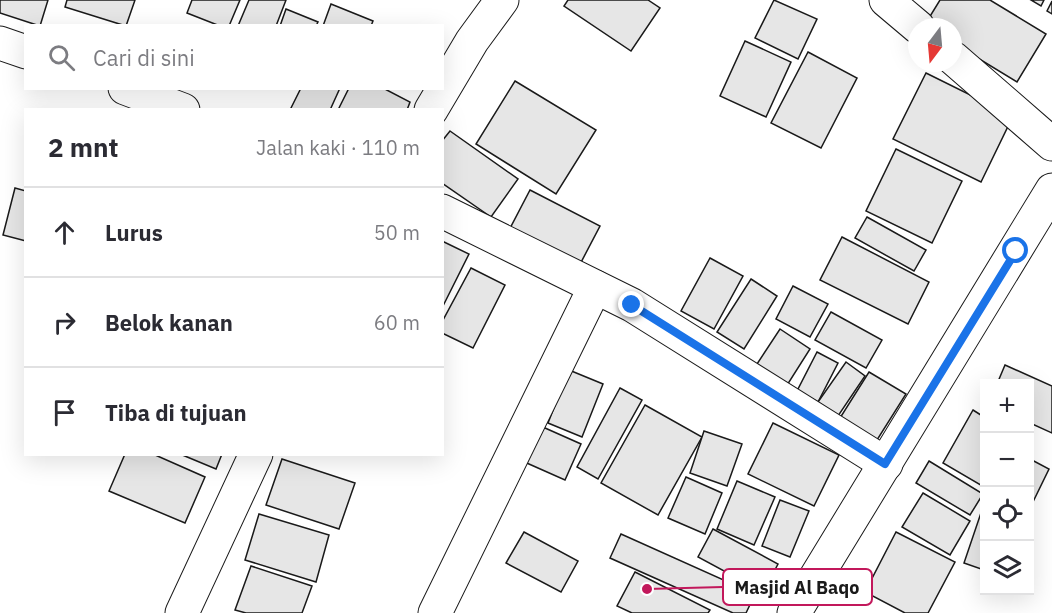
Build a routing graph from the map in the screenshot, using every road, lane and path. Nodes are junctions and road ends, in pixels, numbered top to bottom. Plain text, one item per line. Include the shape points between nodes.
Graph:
1 (502, 0) edge
2 (886, 0) edge
3 (908, 19) edge
4 (0, 43) edge
5 (24, 51) edge
6 (962, 66) edge
7 (444, 88) edge
8 (130, 90) edge
9 (443, 90) edge
10 (178, 108) edge
11 (432, 108) edge
12 (1052, 144) edge
13 (1052, 190) edge
14 (444, 212) edge
15 (595, 287) junction
16 (255, 456) edge
17 (885, 464) junction
18 (182, 613) edge
19 (435, 613) edge
20 (794, 613) edge

1 - 7 street
2 - 3 street
4 - 5 street
6 - 12 street
8 - 10 street
9 - 11 street
13 - 17 street
14 - 15 street
15 - 17 street via 632,305
15 - 19 street
16 - 18 street
17 - 20 street

